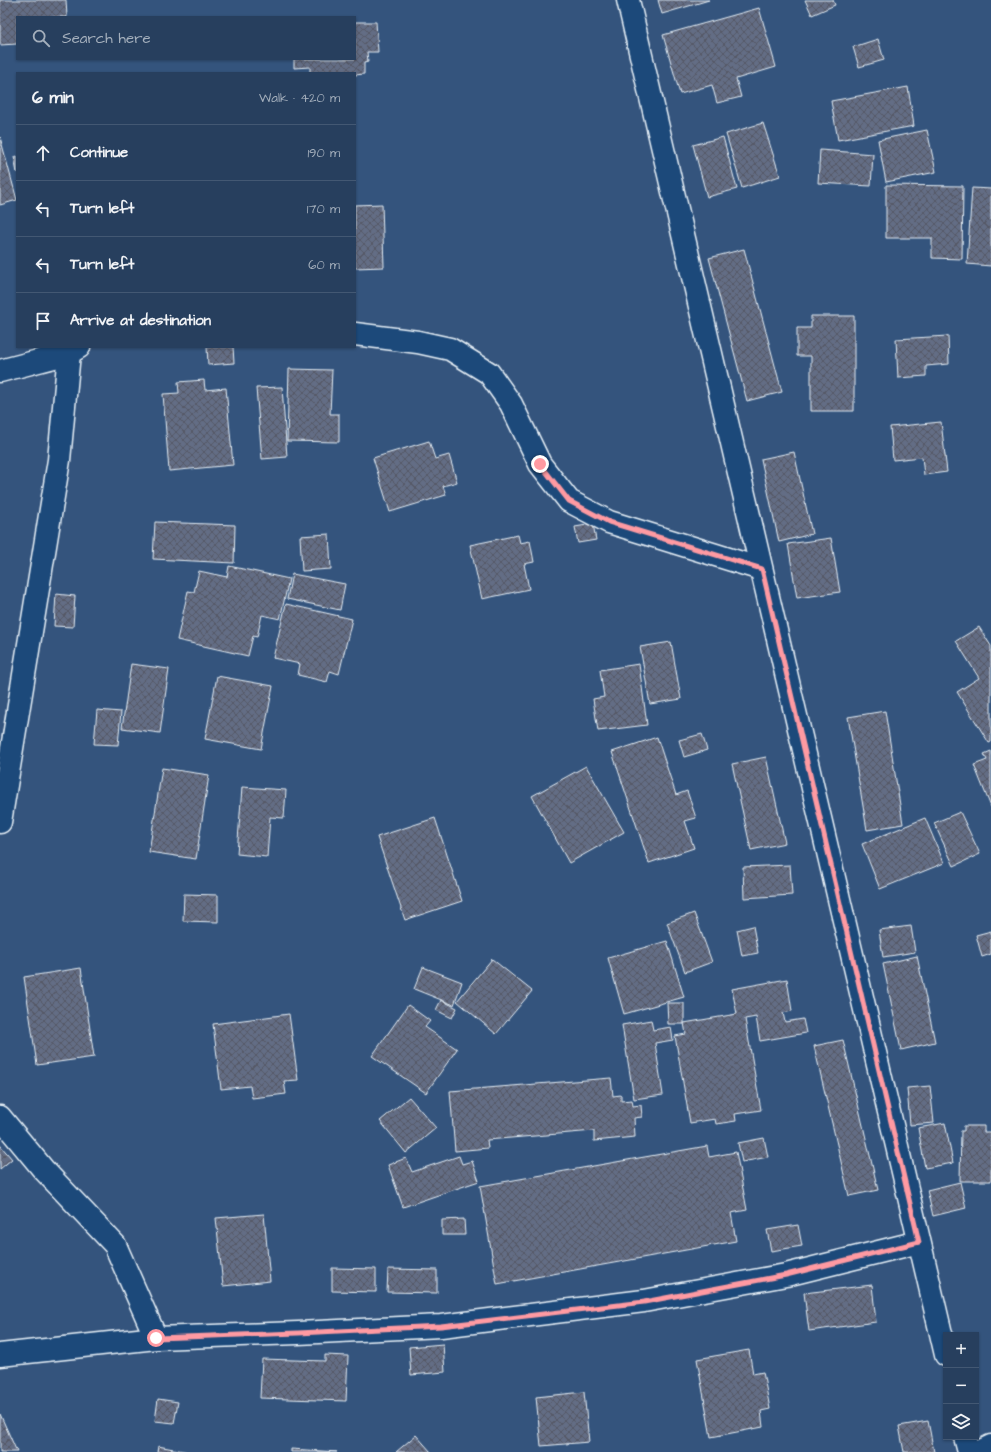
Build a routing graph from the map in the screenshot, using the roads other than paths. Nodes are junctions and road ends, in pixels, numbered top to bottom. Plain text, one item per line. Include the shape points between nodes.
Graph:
1 (628, 0) edge
2 (356, 334) edge
3 (74, 350) edge
4 (0, 371) edge
5 (762, 569) junction
6 (0, 822) edge
7 (0, 1117) edge
8 (919, 1242) junction
9 (156, 1338) junction
10 (943, 1342) edge
11 (0, 1355) edge
12 (966, 1440) edge
13 (991, 1446) edge
14 (969, 1452) edge
15 (979, 1452) edge

1 - 5 street
2 - 5 street via 450,349 489,374 511,404 540,464 569,501 609,522
3 - 4 street
3 - 6 street via 59,460
5 - 8 street
7 - 9 street via 43,1169 115,1245
8 - 9 street via 786,1275 644,1302 441,1326
8 - 10 street
9 - 11 street
12 - 14 street
13 - 15 street

